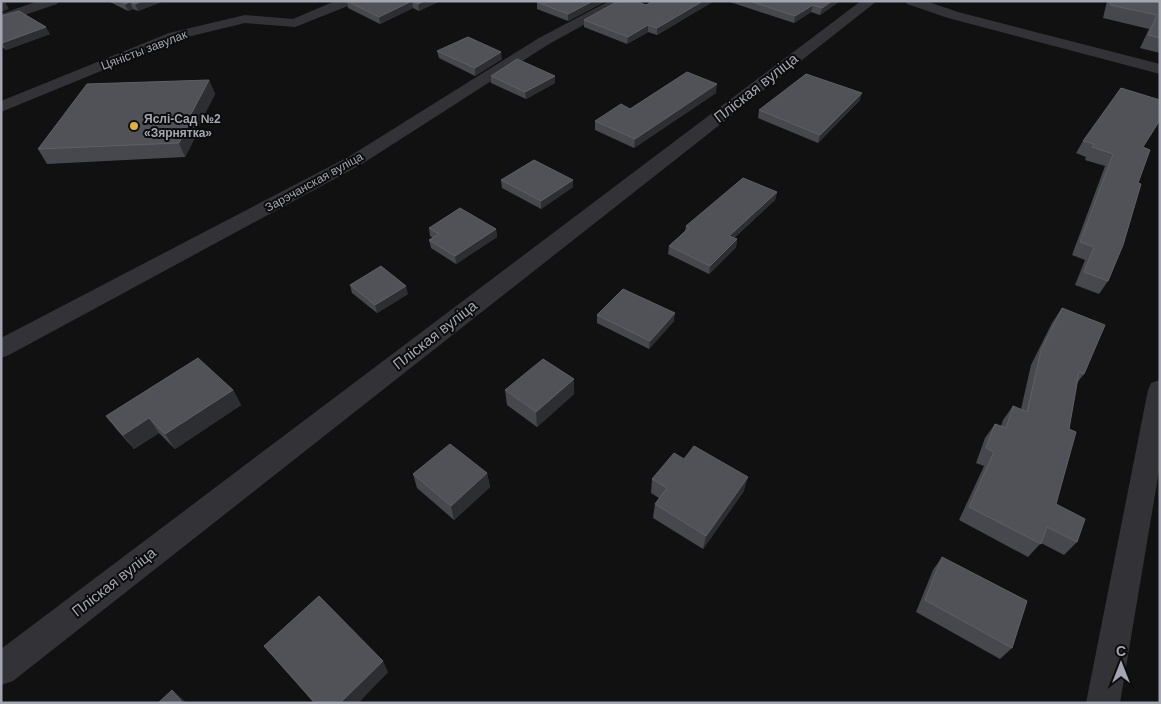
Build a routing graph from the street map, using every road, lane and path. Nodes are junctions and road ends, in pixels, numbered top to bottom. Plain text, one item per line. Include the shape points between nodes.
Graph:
1 (52, 1) edge
2 (348, 1) edge
3 (620, 1) edge
4 (870, 1) edge
5 (912, 1) edge
6 (1, 19) edge
7 (1160, 69) edge
8 (1, 107) edge
9 (1, 349) edge
10 (1160, 390) edge
11 (1, 669) edge
12 (1103, 703) edge

1 - 6 street
2 - 8 street, Цяністы завулак via 295,23 245,19 174,36
3 - 9 street, Зарэчанская вуліца via 544,41 356,160
4 - 11 street, Пліская вуліца
5 - 7 street
10 - 12 street

